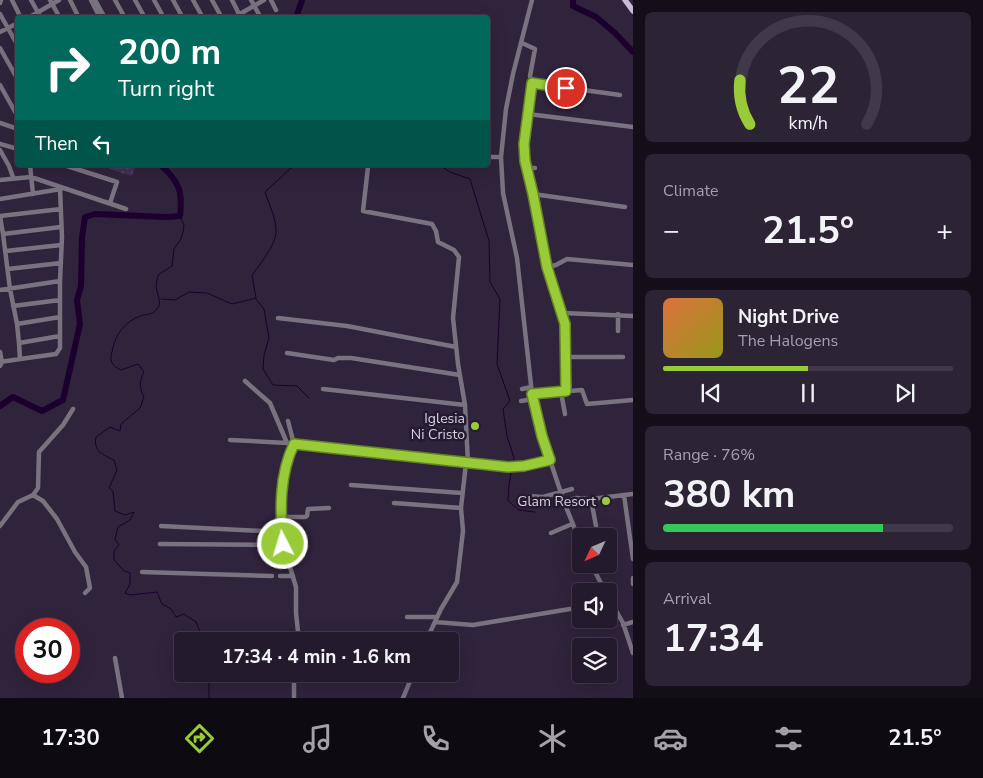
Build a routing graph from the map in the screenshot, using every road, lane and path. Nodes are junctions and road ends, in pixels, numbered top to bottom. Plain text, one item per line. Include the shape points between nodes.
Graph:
1 (12, 0) edge
2 (31, 0) edge
3 (59, 0) edge
4 (70, 0) edge
5 (91, 0) edge
6 (95, 0) edge
7 (115, 0) edge
8 (135, 0) edge
9 (154, 0) edge
10 (173, 0) edge
11 (193, 0) edge
12 (212, 0) edge
13 (232, 0) edge
14 (251, 0) edge
15 (264, 0) edge
16 (271, 0) edge
17 (532, 0) edge
18 (625, 0) edge
19 (51, 2) edge
20 (254, 6) junction
21 (276, 10) dead end
22 (633, 11) edge
23 (38, 12) junction
24 (0, 14) edge
25 (20, 15) edge
26 (33, 15) edge
27 (39, 15) edge
28 (58, 15) edge
29 (78, 15) edge
30 (98, 15) edge
31 (103, 15) edge
32 (123, 15) edge
33 (143, 15) edge
34 (162, 15) edge
35 (181, 15) edge
36 (201, 15) edge
37 (220, 15) edge
38 (240, 15) edge
39 (241, 15) edge
40 (259, 15) edge
41 (15, 24) edge
42 (8, 28) junction
43 (0, 32) edge
44 (15, 41) edge
45 (522, 43) junction
46 (0, 48) edge
47 (15, 75) edge
48 (532, 83) junction
49 (0, 85) edge
50 (620, 95) dead end
51 (15, 112) edge
52 (528, 114) junction
53 (0, 119) edge
54 (2, 124) edge
55 (633, 127) edge
56 (15, 128) edge
57 (0, 144) edge
58 (15, 149) edge
59 (0, 150) edge
60 (490, 157) edge
61 (502, 157) junction
62 (30, 167) edge
63 (70, 167) edge
64 (368, 167) dead end
65 (526, 168) junction
66 (536, 168) dead end
67 (13, 177) junction
68 (31, 177) junction
69 (0, 180) edge
70 (62, 188) junction
71 (33, 194) junction
72 (533, 194) junction
73 (0, 199) edge
74 (110, 203) junction
75 (625, 207) dead end
76 (60, 209) junction
77 (126, 209) dead end
78 (0, 216) edge
79 (61, 227) junction
80 (3, 234) junction
81 (61, 245) junction
82 (6, 251) junction
83 (61, 263) junction
84 (633, 265) edge
85 (547, 267) junction
86 (8, 269) junction
87 (60, 281) junction
88 (10, 289) junction
89 (0, 290) edge
90 (60, 300) junction
91 (13, 306) junction
92 (562, 313) junction
93 (618, 314) junction
94 (633, 316) edge
95 (60, 317) junction
96 (278, 318) dead end
97 (17, 324) junction
98 (618, 331) dead end
99 (60, 336) junction
100 (19, 343) junction
101 (456, 347) junction
102 (0, 352) edge
103 (287, 353) dead end
104 (566, 357) junction
105 (623, 357) dead end
106 (20, 359) junction
107 (1, 363) edge
108 (460, 375) junction
109 (245, 381) dead end
110 (531, 387) junction
111 (323, 389) dead end
112 (522, 389) dead end
113 (563, 391) junction
114 (532, 397) junction
115 (633, 400) edge
116 (521, 401) dead end
117 (465, 405) junction
118 (73, 409) dead end
119 (565, 414) dead end
120 (288, 421) dead end
121 (230, 440) dead end
122 (287, 443) junction
123 (294, 444) junction
124 (550, 460) junction
125 (467, 463) junction
126 (351, 485) dead end
127 (572, 489) dead end
128 (561, 492) junction
129 (462, 494) junction
130 (633, 494) edge
131 (33, 495) junction
132 (624, 495) junction
133 (528, 496) dead end
134 (591, 499) junction
135 (564, 502) junction
136 (394, 503) dead end
137 (329, 508) dead end
138 (461, 508) junction
139 (281, 517) junction
140 (572, 524) junction
141 (0, 526) edge
142 (161, 526) dead end
143 (596, 526) dead end
144 (574, 528) edge
145 (282, 532) junction
146 (551, 533) dead end
147 (160, 544) dead end
148 (283, 545) junction
149 (632, 552) edge
150 (633, 559) edge
151 (142, 572) dead end
152 (272, 576) dead end
153 (280, 576) dead end
154 (293, 576) junction
155 (633, 578) edge
156 (633, 584) edge
157 (85, 593) dead end
158 (570, 609) dead end
159 (617, 613) edge
160 (407, 616) dead end
161 (436, 620) junction
162 (633, 622) edge
163 (623, 625) junction
164 (298, 632) edge
165 (430, 632) edge
166 (633, 653) edge
167 (115, 658) dead end
168 (294, 682) edge
169 (409, 682) edge
170 (122, 698) edge
171 (294, 698) edge
172 (403, 698) edge

1 - 25 street
2 - 23 street
3 - 19 street
4 - 29 street
5 - 30 street
6 - 31 street
7 - 32 street
8 - 33 street
9 - 34 street
10 - 35 street
11 - 36 street
12 - 37 street
13 - 38 street
14 - 20 street
15 - 20 street
16 - 21 street
17 - 45 street
18 - 22 main road
19 - 23 street
19 - 28 street
20 - 39 street
20 - 40 street
23 - 26 street
23 - 27 street
24 - 42 street
41 - 42 street
42 - 43 street
42 - 44 street
45 - 48 street via 535,49 530,76
45 - 61 street via 506,109
46 - 47 street
48 - 50 street
48 - 52 street
49 - 51 street
52 - 55 street
52 - 65 street via 524,144
53 - 54 street
54 - 56 street
57 - 58 street
59 - 67 street
60 - 61 street
61 - 110 street via 502,193 517,258
62 - 68 street
63 - 74 street via 117,182
64 - 101 street via 363,211 432,224 438,242 454,250 459,257 453,318
65 - 66 street
65 - 72 street
67 - 68 street
67 - 69 street
68 - 70 street
68 - 71 street
70 - 71 street
70 - 74 street
70 - 76 street
71 - 73 street
72 - 75 street
72 - 85 street
74 - 77 street
76 - 78 street
76 - 79 street
78 - 80 street
79 - 80 street
79 - 81 street
80 - 82 street
81 - 82 street
81 - 83 street
82 - 86 street
83 - 86 street
83 - 87 street
84 - 85 street via 567,259
85 - 92 street
86 - 88 street
87 - 88 street
87 - 90 street
88 - 89 street
88 - 91 street
90 - 91 street
90 - 95 street
91 - 97 street
92 - 93 street
92 - 104 street
93 - 94 street
93 - 98 street
95 - 97 street
95 - 99 street
96 - 101 street via 347,326
97 - 100 street
99 - 100 street
99 - 106 street via 60,348 56,354
100 - 106 street
101 - 108 street
102 - 107 street
103 - 108 street via 334,360 351,358
104 - 105 street
104 - 113 street
106 - 107 street
108 - 117 street
109 - 122 street via 270,403
110 - 112 street
110 - 114 street
111 - 117 street
113 - 114 street
113 - 115 street via 583,390 586,404
113 - 119 street
114 - 116 street
114 - 124 street
117 - 125 street
118 - 131 street via 39,452 38,488
120 - 123 street
121 - 122 street
122 - 123 street
123 - 125 street
123 - 139 street via 282,489
124 - 125 street via 514,467
124 - 128 street
125 - 129 street
126 - 129 street
127 - 128 street
128 - 133 street via 543,497
128 - 135 street
129 - 138 street
130 - 132 street
131 - 141 street via 18,502
131 - 157 street via 57,519 86,567 90,588
132 - 134 street
132 - 149 street
134 - 135 street via 576,498
134 - 143 street
135 - 140 street
136 - 138 street
137 - 139 street via 308,509 305,517
138 - 161 street via 463,531 457,582
139 - 145 street
140 - 144 street
140 - 146 street
142 - 145 street
145 - 148 street
147 - 148 street
148 - 154 street
149 - 150 street
151 - 152 street
153 - 154 street
154 - 164 street
155 - 156 street
158 - 161 street via 473,625
159 - 163 street
160 - 161 street
161 - 165 street
162 - 163 street
163 - 166 street
167 - 170 street
168 - 171 street
169 - 172 street

